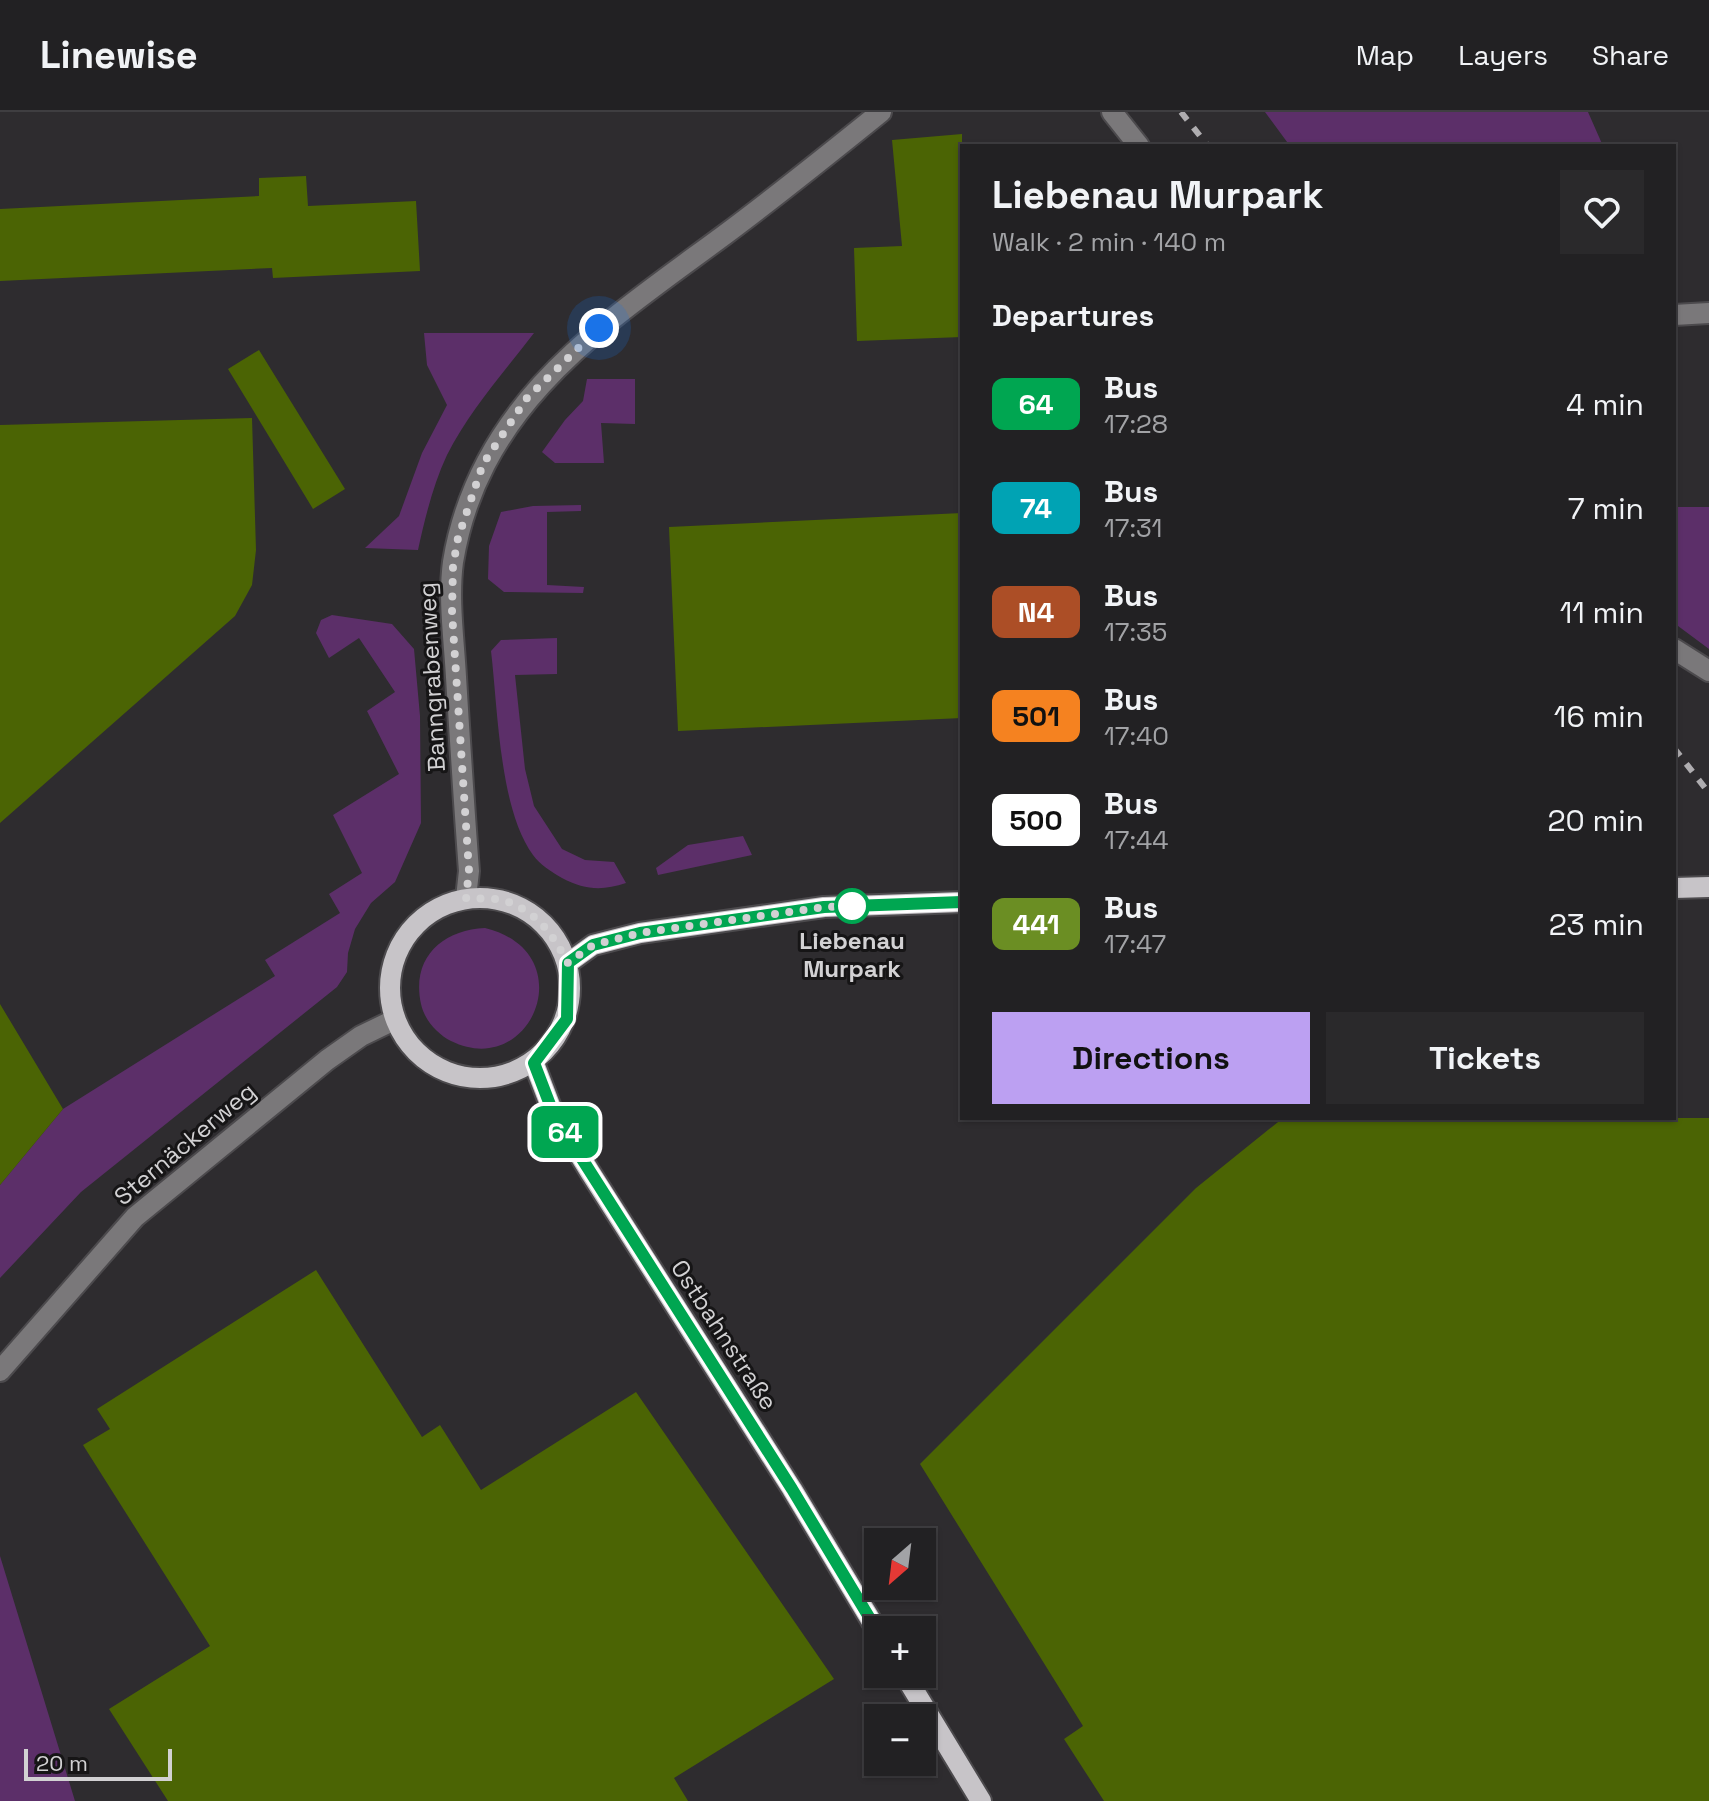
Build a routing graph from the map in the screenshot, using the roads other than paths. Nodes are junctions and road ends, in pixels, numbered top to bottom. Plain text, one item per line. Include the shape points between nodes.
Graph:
1 (881, 112) edge
2 (1112, 112) edge
3 (1137, 144) edge
4 (1709, 313) edge
5 (1676, 315) edge
6 (1676, 650) edge
7 (1709, 671) edge
8 (1677, 884) edge
9 (1709, 887) edge
10 (466, 898) junction
11 (960, 902) edge
12 (568, 963) junction
13 (394, 1020) junction
14 (534, 1063) junction
15 (0, 1371) edge
16 (868, 1616) edge
17 (912, 1688) edge
18 (981, 1801) edge

1 - 10 street, Banngrabenweg via 599,328 527,398 483,464 453,566 469,871
2 - 3 street
4 - 5 street
6 - 7 street
8 - 9 main road
10 - 12 main road via 509,902 522,909 546,925
10 - 13 main road via 435,909 410,929 394,957 388,988
11 - 12 main road via 824,907 640,933 593,945
12 - 14 main road via 567,1019
13 - 14 main road via 418,1055 454,1076 495,1079
13 - 15 street, Sternäckerweg via 327,1060 135,1217
14 - 16 main road, Ostbahnstraße via 574,1147
17 - 18 main road

